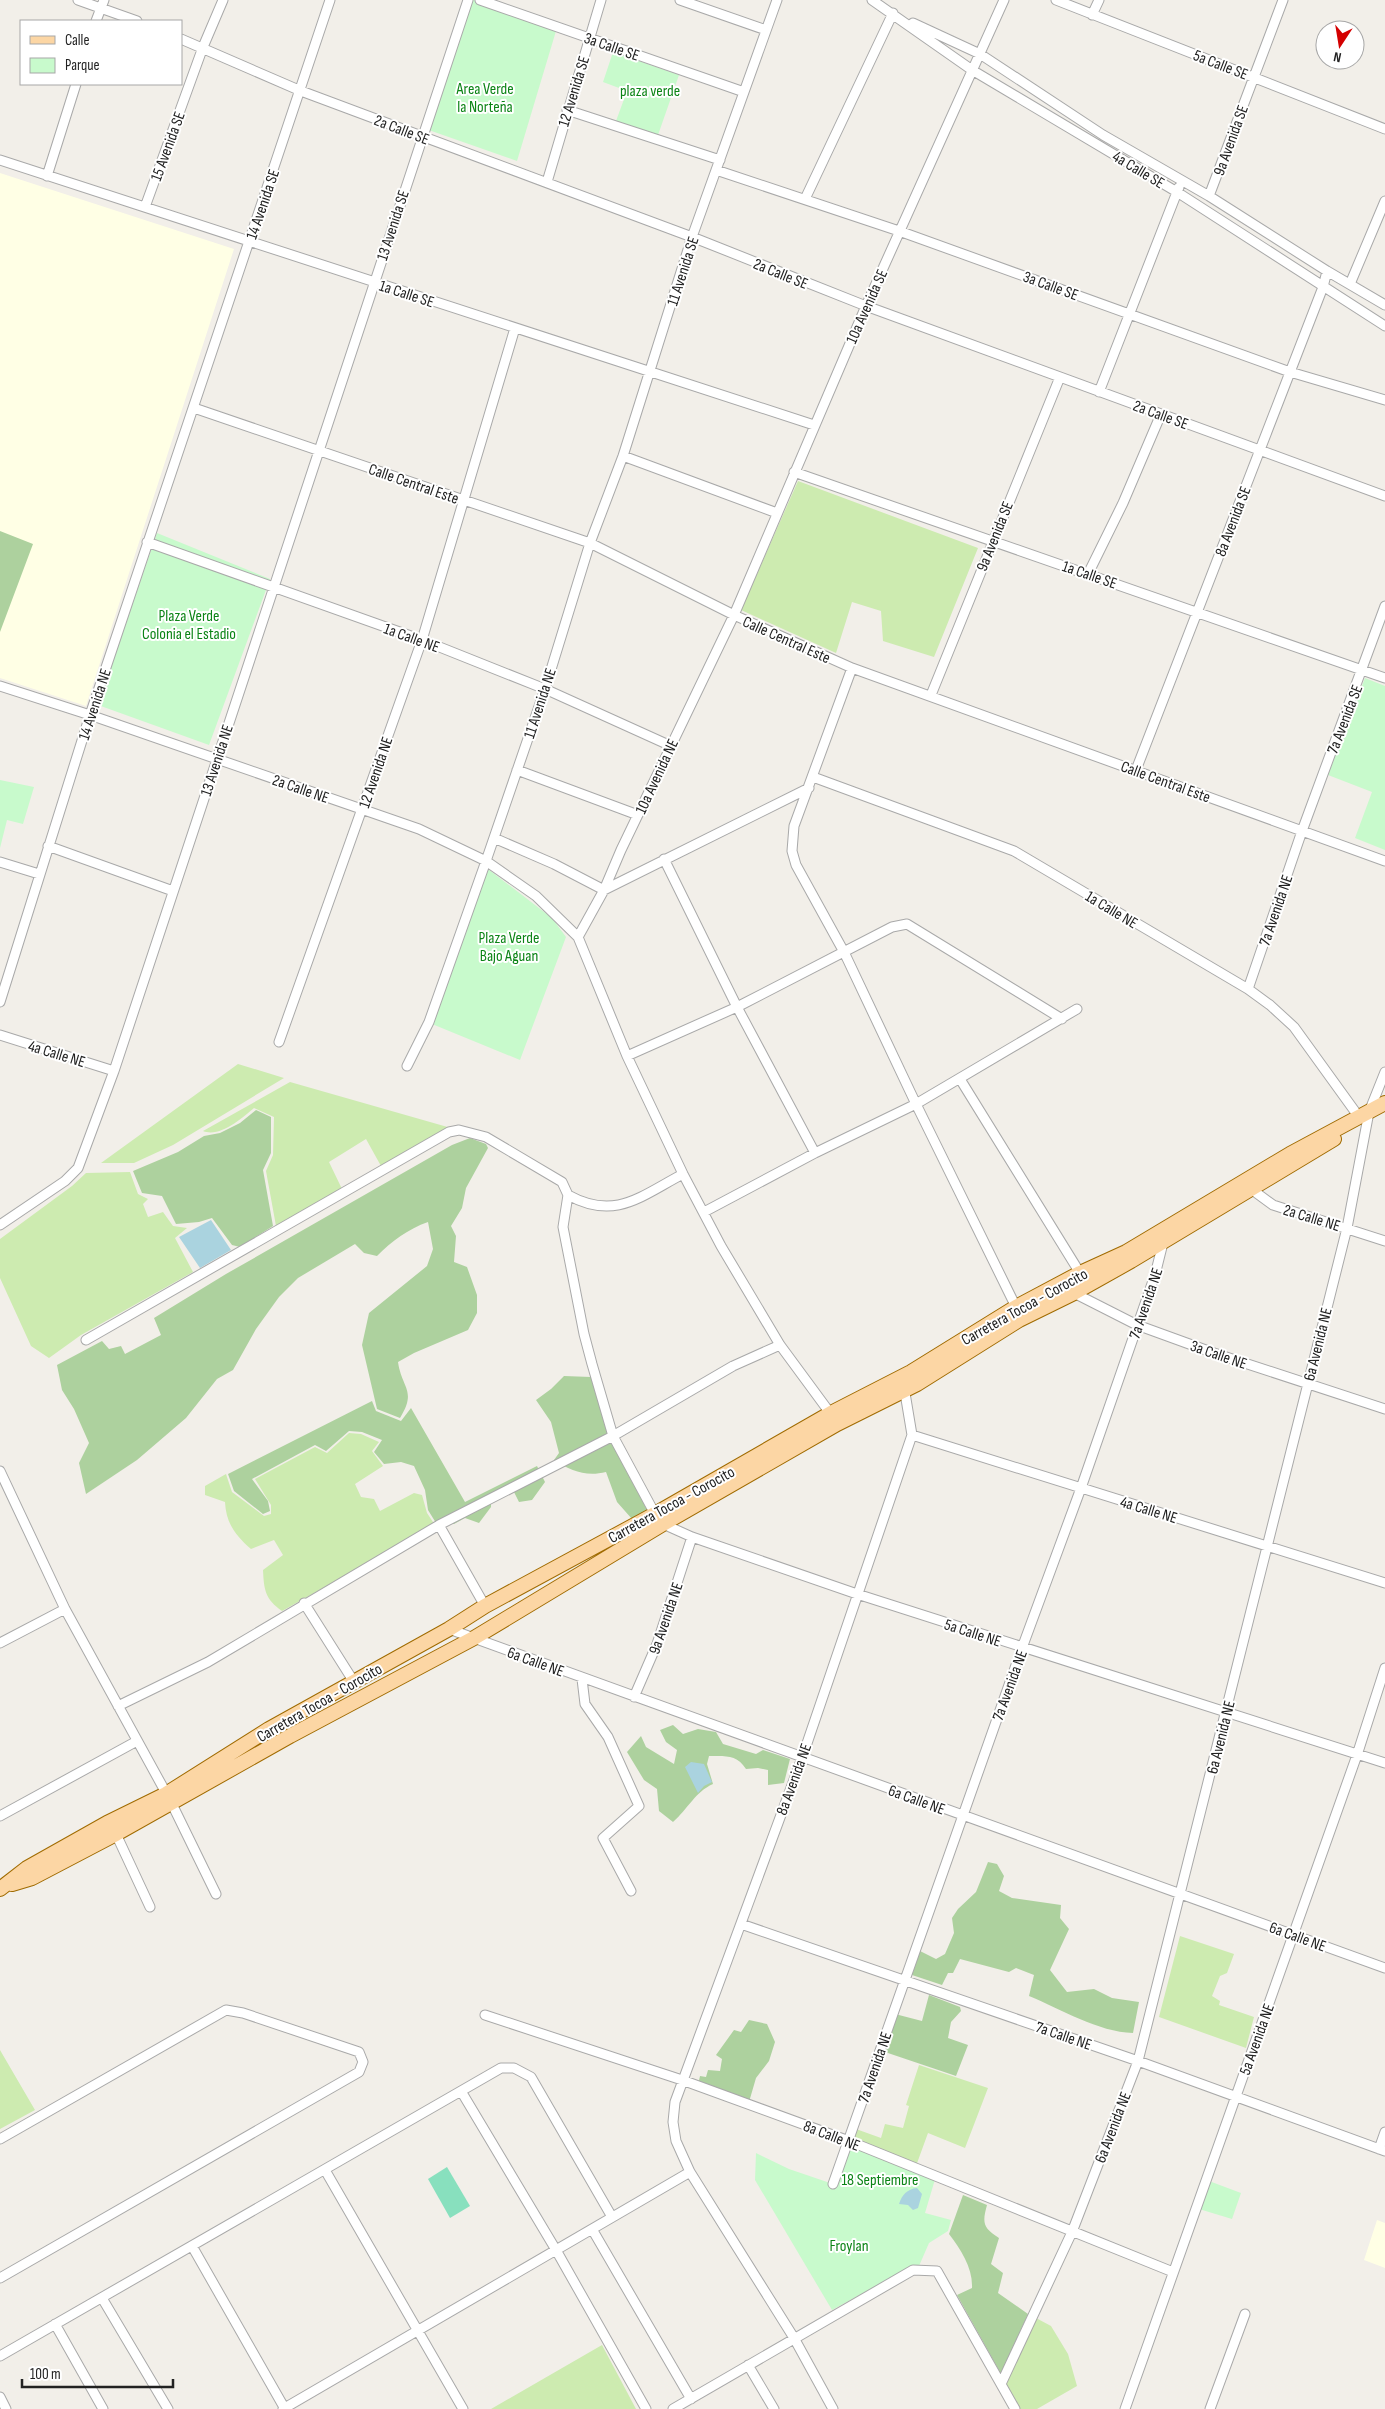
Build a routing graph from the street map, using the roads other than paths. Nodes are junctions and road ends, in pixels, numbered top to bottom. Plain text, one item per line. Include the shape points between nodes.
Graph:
1 (78, 0) edge
2 (223, 0) edge
3 (330, 0) edge
4 (468, 0) edge
5 (480, 0) edge
6 (601, 0) edge
7 (680, 0) edge
8 (776, 0) edge
9 (872, 0) edge
10 (1004, 0) edge
11 (1056, 0) edge
12 (1099, 0) edge
13 (1283, 0) edge
14 (691, 2) edge
15 (102, 4) edge
16 (893, 13) junction
17 (1092, 14) junction
18 (96, 20) edge
19 (135, 20) edge
20 (766, 30) junction
21 (182, 38) edge
22 (590, 38) junction
23 (203, 47) junction
24 (980, 54) junction
25 (972, 70) junction
26 (1253, 76) junction
27 (76, 85) edge
28 (301, 91) junction
29 (744, 92) junction
30 (567, 110) junction
31 (1385, 129) edge
32 (422, 136) junction
33 (0, 160) edge
34 (720, 160) junction
35 (716, 170) junction
36 (47, 176) junction
37 (1182, 180) junction
38 (547, 182) junction
39 (1177, 192) junction
40 (1209, 196) junction
41 (805, 199) junction
42 (1385, 201) edge
43 (144, 207) junction
44 (899, 231) junction
45 (692, 237) junction
46 (250, 242) junction
47 (1327, 271) junction
48 (374, 282) junction
49 (1350, 284) junction
50 (1323, 287) junction
51 (1385, 305) edge
52 (866, 306) junction
53 (1128, 313) junction
54 (1385, 326) edge
55 (515, 328) junction
56 (650, 372) junction
57 (1290, 372) junction
58 (1060, 377) junction
59 (1099, 392) junction
60 (1385, 400) edge
61 (194, 408) junction
62 (1162, 414) junction
63 (814, 425) junction
64 (318, 450) junction
65 (1260, 450) junction
66 (623, 456) junction
67 (794, 472) junction
68 (1385, 496) edge
69 (463, 500) junction
70 (777, 513) junction
71 (992, 540) junction
72 (147, 542) junction
73 (590, 543) junction
74 (1088, 574) junction
75 (273, 587) junction
76 (1385, 606) edge
77 (1197, 612) junction
78 (734, 615) junction
79 (422, 640) junction
80 (852, 668) junction
81 (1362, 670) junction
82 (1385, 678) edge
83 (0, 686) edge
84 (545, 688) junction
85 (930, 695) junction
86 (90, 715) junction
87 (671, 746) junction
88 (216, 759) junction
89 (517, 770) junction
90 (1136, 770) junction
91 (813, 776) junction
92 (809, 788) junction
93 (362, 810) junction
94 (638, 815) junction
95 (1302, 830) junction
96 (494, 838) junction
97 (48, 846) junction
98 (664, 860) junction
99 (1385, 861) edge
100 (0, 862) edge
101 (486, 862) junction
102 (39, 874) junction
103 (604, 890) junction
104 (173, 891) junction
105 (578, 937) junction
106 (844, 952) junction
107 (1248, 989) junction
108 (0, 1002) edge
109 (737, 1007) junction
110 (1077, 1009) dead end
111 (1062, 1018) junction
112 (0, 1035) edge
113 (279, 1042) dead end
114 (627, 1056) junction
115 (407, 1066) dead end
116 (114, 1071) junction
117 (1385, 1072) edge
118 (960, 1079) junction
119 (1385, 1103) edge
120 (916, 1104) junction
121 (1385, 1113) edge
122 (1365, 1118) junction
123 (815, 1153) junction
124 (683, 1174) junction
125 (1248, 1186) junction
126 (568, 1195) junction
127 (704, 1212) junction
128 (0, 1225) edge
129 (1347, 1228) junction
130 (1165, 1235) junction
131 (1385, 1241) edge
132 (1080, 1273) junction
133 (1060, 1284) junction
134 (1074, 1293) junction
135 (1016, 1307) junction
136 (1137, 1325) junction
137 (86, 1340) dead end
138 (780, 1346) junction
139 (900, 1377) junction
140 (1307, 1383) junction
141 (905, 1391) junction
142 (1385, 1409) edge
143 (834, 1419) junction
144 (912, 1435) junction
145 (613, 1436) junction
146 (0, 1471) edge
147 (1081, 1488) junction
148 (659, 1519) junction
149 (439, 1525) junction
150 (692, 1537) junction
151 (1268, 1546) junction
152 (1385, 1583) edge
153 (858, 1594) junction
154 (304, 1603) junction
155 (485, 1606) junction
156 (65, 1609) junction
157 (449, 1630) junction
158 (474, 1638) junction
159 (0, 1643) edge
160 (1022, 1648) junction
161 (1385, 1668) edge
162 (582, 1678) junction
163 (354, 1682) junction
164 (634, 1697) junction
165 (118, 1706) junction
166 (1226, 1714) junction
167 (137, 1741) junction
168 (1357, 1755) junction
169 (802, 1758) junction
170 (1385, 1763) edge
171 (169, 1798) junction
172 (0, 1816) edge
173 (963, 1816) junction
174 (116, 1834) junction
175 (2, 1888) edge
176 (631, 1891) dead end
177 (216, 1894) dead end
178 (1180, 1894) junction
179 (150, 1907) dead end
180 (741, 1924) junction
181 (1293, 1934) junction
182 (1385, 1968) edge
183 (904, 1980) junction
184 (485, 2015) dead end
185 (1138, 2061) junction
186 (682, 2080) junction
187 (461, 2091) junction
188 (1236, 2096) junction
189 (1385, 2132) edge
190 (0, 2139) edge
191 (849, 2141) junction
192 (1382, 2150) edge
193 (325, 2170) junction
194 (690, 2172) junction
195 (833, 2184) dead end
196 (612, 2217) junction
197 (592, 2229) junction
198 (1072, 2232) junction
199 (192, 2246) junction
200 (556, 2250) junction
201 (1173, 2272) junction
202 (0, 2278) edge
203 (102, 2298) junction
204 (1244, 2314) dead end
205 (56, 2324) junction
206 (417, 2330) junction
207 (794, 2338) junction
208 (0, 2356) edge
209 (748, 2365) junction
210 (1000, 2384) junction
211 (0, 2398) edge
212 (691, 2399) junction
213 (6, 2409) edge
214 (103, 2409) edge
215 (168, 2409) edge
216 (284, 2409) edge
217 (463, 2409) edge
218 (646, 2409) edge
219 (673, 2409) edge
220 (774, 2409) edge
221 (834, 2409) edge
222 (1014, 2409) edge
223 (1125, 2409) edge
224 (1210, 2409) edge

1 - 15 street
2 - 23 street, 15 Avenida SE
3 - 28 street, 14 Avenida SE
4 - 32 street, 13 Avenida SE
5 - 22 street, 3a Calle SE
6 - 22 street, 12 Avenida SE
7 - 14 street
8 - 20 street, 11 Avenida SE
9 - 16 street, 4a Calle SE
10 - 24 street, 10a Avenida SE
11 - 17 street, 5a Calle SE
12 - 17 street
13 - 26 street, 9a Avenida SE
14 - 20 street
15 - 18 street
15 - 19 street
16 - 24 street, 4a Calle SE
16 - 25 street, 4a Calle SE
16 - 41 street
17 - 26 street, 5a Calle SE
20 - 29 street, 11 Avenida SE
21 - 23 street, 2a Calle SE
22 - 29 street, 3a Calle SE
22 - 30 street, 12 Avenida SE
23 - 28 street, 2a Calle SE
23 - 43 street, 15 Avenida SE
24 - 25 street, 10a Avenida SE
24 - 37 street, 4a Calle SE via 1103,135
25 - 39 street, 4a Calle SE
25 - 44 street, 10a Avenida SE
26 - 31 street, 5a Calle SE
26 - 40 street, 9a Avenida SE
27 - 36 street
28 - 32 street, 2a Calle SE
28 - 46 street, 14 Avenida SE
29 - 34 street, 11 Avenida SE
30 - 34 street
30 - 38 street, 12 Avenida SE
32 - 38 street, 2a Calle SE
32 - 48 street, 13 Avenida SE
33 - 36 street, 1a Calle SE
34 - 35 street, 11 Avenida SE
35 - 41 street, 3a Calle SE
35 - 45 street, 11 Avenida SE
36 - 43 street, 1a Calle SE
37 - 39 street
37 - 40 street, 4a Calle SE
38 - 45 street, 2a Calle SE
39 - 50 street, 4a Calle SE
39 - 53 street
40 - 47 street, 4a Calle SE
41 - 44 street, 3a Calle SE
42 - 49 street
43 - 46 street, 1a Calle SE
44 - 52 street, 10a Avenida SE
44 - 53 street, 3a Calle SE
45 - 52 street, 2a Calle SE
45 - 56 street, 11 Avenida SE
46 - 48 street, 1a Calle SE
46 - 61 street, 14 Avenida SE
47 - 49 street, 4a Calle SE
47 - 50 street, 8a Avenida SE
48 - 55 street, 1a Calle SE
48 - 64 street, 13 Avenida SE
49 - 51 street, 4a Calle SE
50 - 54 street, 4a Calle SE
50 - 57 street, 8a Avenida SE
52 - 58 street, 2a Calle SE
52 - 63 street, 10a Avenida SE
53 - 57 street, 3a Calle SE
53 - 59 street
55 - 56 street, 1a Calle SE
55 - 69 street
56 - 63 street, 1a Calle SE
56 - 66 street, 11 Avenida SE
57 - 60 street, 3a Calle SE
57 - 65 street, 8a Avenida SE
58 - 59 street, 2a Calle SE
58 - 71 street, 9a Avenida SE
59 - 62 street, 2a Calle SE
61 - 64 street, Calle Central Este
61 - 72 street, 14 Avenida NE
62 - 65 street, 2a Calle SE
62 - 74 street
63 - 67 street, 10a Avenida SE
64 - 69 street, Calle Central Este
64 - 75 street, 13 Avenida NE
65 - 68 street, 2a Calle SE
65 - 77 street, 8a Avenida SE
66 - 70 street
66 - 73 street, 11 Avenida SE
67 - 70 street, 10a Avenida SE
67 - 71 street, 1a Calle SE
69 - 73 street, Calle Central Este
69 - 79 street, 12 Avenida NE
70 - 78 street, 10a Avenida SE
71 - 74 street, 1a Calle SE
71 - 85 street, 9a Avenida SE
72 - 75 street, 1a Calle NE
72 - 86 street, 14 Avenida NE
73 - 78 street, Calle Central Este
73 - 84 street, 11 Avenida NE
74 - 77 street, 1a Calle SE
75 - 79 street, 1a Calle NE
75 - 88 street, 13 Avenida NE
76 - 81 street, 7a Avenida SE
77 - 81 street, 1a Calle SE
77 - 90 street, 8a Avenida SE
78 - 80 street, Calle Central Este
78 - 87 street, 10a Avenida NE
79 - 84 street, 1a Calle NE
79 - 93 street, 12 Avenida NE
80 - 85 street, Calle Central Este
80 - 91 street
81 - 82 street, 1a Calle SE
81 - 95 street, 7a Avenida SE
83 - 86 street, 2a Calle NE
84 - 87 street, 1a Calle NE
84 - 89 street, 11 Avenida NE
85 - 90 street, Calle Central Este
86 - 88 street, 2a Calle NE
86 - 97 street, 14 Avenida NE
87 - 94 street, 10a Avenida NE
88 - 93 street, 2a Calle NE
88 - 104 street, 13 Avenida NE
89 - 94 street
89 - 96 street, 11 Avenida NE
90 - 95 street, Calle Central Este
91 - 92 street
91 - 107 street, 1a Calle NE via 1014,851
92 - 98 street
92 - 106 street via 794,826 792,851 796,865
93 - 101 street, 2a Calle NE via 418,829
93 - 113 street, 12 Avenida NE
94 - 103 street, 10a Avenida NE
95 - 99 street, Calle Central Este
95 - 107 street, 7a Avenida NE
96 - 101 street, 11 Avenida NE
96 - 103 street
97 - 102 street, 14 Avenida NE
97 - 104 street
98 - 103 street
98 - 109 street
100 - 102 street
101 - 105 street, 2a Calle NE via 536,896
101 - 115 street, 11 Avenida NE via 429,1022
102 - 108 street, 14 Avenida NE
103 - 105 street, 10a Avenida NE
104 - 116 street, 13 Avenida NE
105 - 114 street
106 - 109 street
106 - 111 street via 892,927 907,924
106 - 120 street
107 - 122 street, 1a Calle NE via 1294,1027
109 - 114 street
109 - 123 street
110 - 111 street
111 - 118 street
112 - 116 street, 4a Calle NE
114 - 124 street
116 - 128 street, 13 Avenida NE via 78,1168 65,1181
117 - 122 street, 6a Avenida NE
118 - 120 street
118 - 132 street
119 - 122 main road
120 - 123 street
120 - 135 street
121 - 122 main road
122 - 125 main road, Carretera Tocoa - Corocito via 1290,1154
122 - 129 street, 6a Avenida NE
123 - 127 street
124 - 126 street via 624,1205 598,1208
124 - 127 street
125 - 129 street, 2a Calle NE via 1273,1205
125 - 130 main road, Carretera Tocoa - Corocito
126 - 137 street via 562,1182 496,1142 473,1132 449,1132
126 - 145 street via 563,1227 584,1334
127 - 138 street
129 - 131 street, 2a Calle NE
129 - 140 street, 6a Avenida NE
130 - 132 main road, Carretera Tocoa - Corocito
130 - 134 main road, Carretera Tocoa - Corocito
130 - 136 street, 7a Avenida NE via 1155,1276
132 - 133 main road, Carretera Tocoa - Corocito
133 - 134 street, 3a Calle NE
133 - 135 main road, Carretera Tocoa - Corocito
134 - 136 street, 3a Calle NE
134 - 141 main road, Carretera Tocoa - Corocito via 1019,1320
135 - 139 main road, Carretera Tocoa - Corocito
136 - 140 street, 3a Calle NE via 1214,1354
136 - 147 street, 7a Avenida NE
138 - 143 street
138 - 145 street via 733,1366
139 - 141 street
139 - 143 main road, Carretera Tocoa - Corocito
140 - 142 street, 3a Calle NE
140 - 151 street, 6a Avenida NE
141 - 143 main road, Carretera Tocoa - Corocito
141 - 144 street
143 - 148 main road, Carretera Tocoa - Corocito
144 - 147 street, 4a Calle NE
144 - 153 street, 8a Avenida NE
145 - 148 street
145 - 149 street
146 - 156 street
147 - 151 street, 4a Calle NE
147 - 160 street, 7a Avenida NE
148 - 150 street, 5a Calle NE
148 - 155 main road, Carretera Tocoa - Corocito
148 - 158 main road, Carretera Tocoa - Corocito
149 - 154 street
149 - 155 street
150 - 153 street, 5a Calle NE
150 - 164 street, 9a Avenida NE via 657,1644
151 - 152 street, 4a Calle NE
151 - 166 street, 6a Avenida NE
153 - 160 street, 5a Calle NE
153 - 169 street, 8a Avenida NE
154 - 163 street
154 - 165 street via 208,1662
155 - 157 main road, Carretera Tocoa - Corocito
156 - 159 street
156 - 165 street
157 - 158 street, 6a Calle NE
157 - 163 main road, Carretera Tocoa - Corocito
158 - 162 street, 6a Calle NE
158 - 171 main road, Carretera Tocoa - Corocito
160 - 166 street, 5a Calle NE
160 - 173 street, 7a Avenida NE
161 - 168 street, 5a Avenida NE
162 - 164 street, 6a Calle NE
162 - 176 street via 585,1704 608,1737 639,1806 603,1838
163 - 171 main road, Carretera Tocoa - Corocito via 269,1730
164 - 169 street, 6a Calle NE
165 - 167 street
166 - 168 street, 5a Calle NE
166 - 178 street, 6a Avenida NE
167 - 171 street
167 - 172 street
168 - 170 street, 5a Calle NE
168 - 181 street, 5a Avenida NE
169 - 173 street, 6a Calle NE
169 - 180 street, 8a Avenida NE
171 - 174 main road, Carretera Tocoa - Corocito
171 - 175 main road, Carretera Tocoa - Corocito via 107,1823 27,1868
171 - 177 street
173 - 178 street, 6a Calle NE
173 - 183 street, 7a Avenida NE
174 - 175 main road, Carretera Tocoa - Corocito via 32,1878
174 - 179 street
178 - 181 street, 6a Calle NE
178 - 185 street, 6a Avenida NE
180 - 183 street, 7a Calle NE
180 - 186 street, 8a Avenida NE
181 - 182 street, 6a Calle NE
181 - 188 street, 5a Avenida NE
183 - 185 street, 7a Calle NE
183 - 191 street, 7a Avenida NE
184 - 186 street, 8a Calle NE
185 - 188 street, 7a Calle NE
185 - 198 street, 6a Avenida NE
186 - 191 street, 8a Calle NE
186 - 194 street, 8a Avenida NE via 673,2122 676,2141
187 - 193 street
187 - 196 street via 501,2068 514,2068 530,2077
187 - 200 street
188 - 192 street, 7a Calle NE
188 - 201 street, 5a Avenida NE
189 - 192 street
190 - 202 street via 226,2010 359,2052 363,2062 359,2072
191 - 195 street, 7a Avenida NE
191 - 198 street, 8a Calle NE
193 - 199 street
193 - 206 street
194 - 196 street
194 - 207 street
196 - 197 street
197 - 200 street
197 - 212 street
198 - 201 street, 8a Calle NE
198 - 210 street, 6a Avenida NE
199 - 203 street
199 - 216 street
200 - 206 street
200 - 218 street
201 - 223 street, 5a Avenida NE
203 - 205 street
203 - 215 street
204 - 224 street
205 - 208 street
205 - 214 street
206 - 216 street
206 - 217 street
207 - 209 street
207 - 210 street via 913,2270 937,2271
207 - 221 street
209 - 212 street
209 - 220 street
210 - 222 street
211 - 213 street
212 - 219 street

